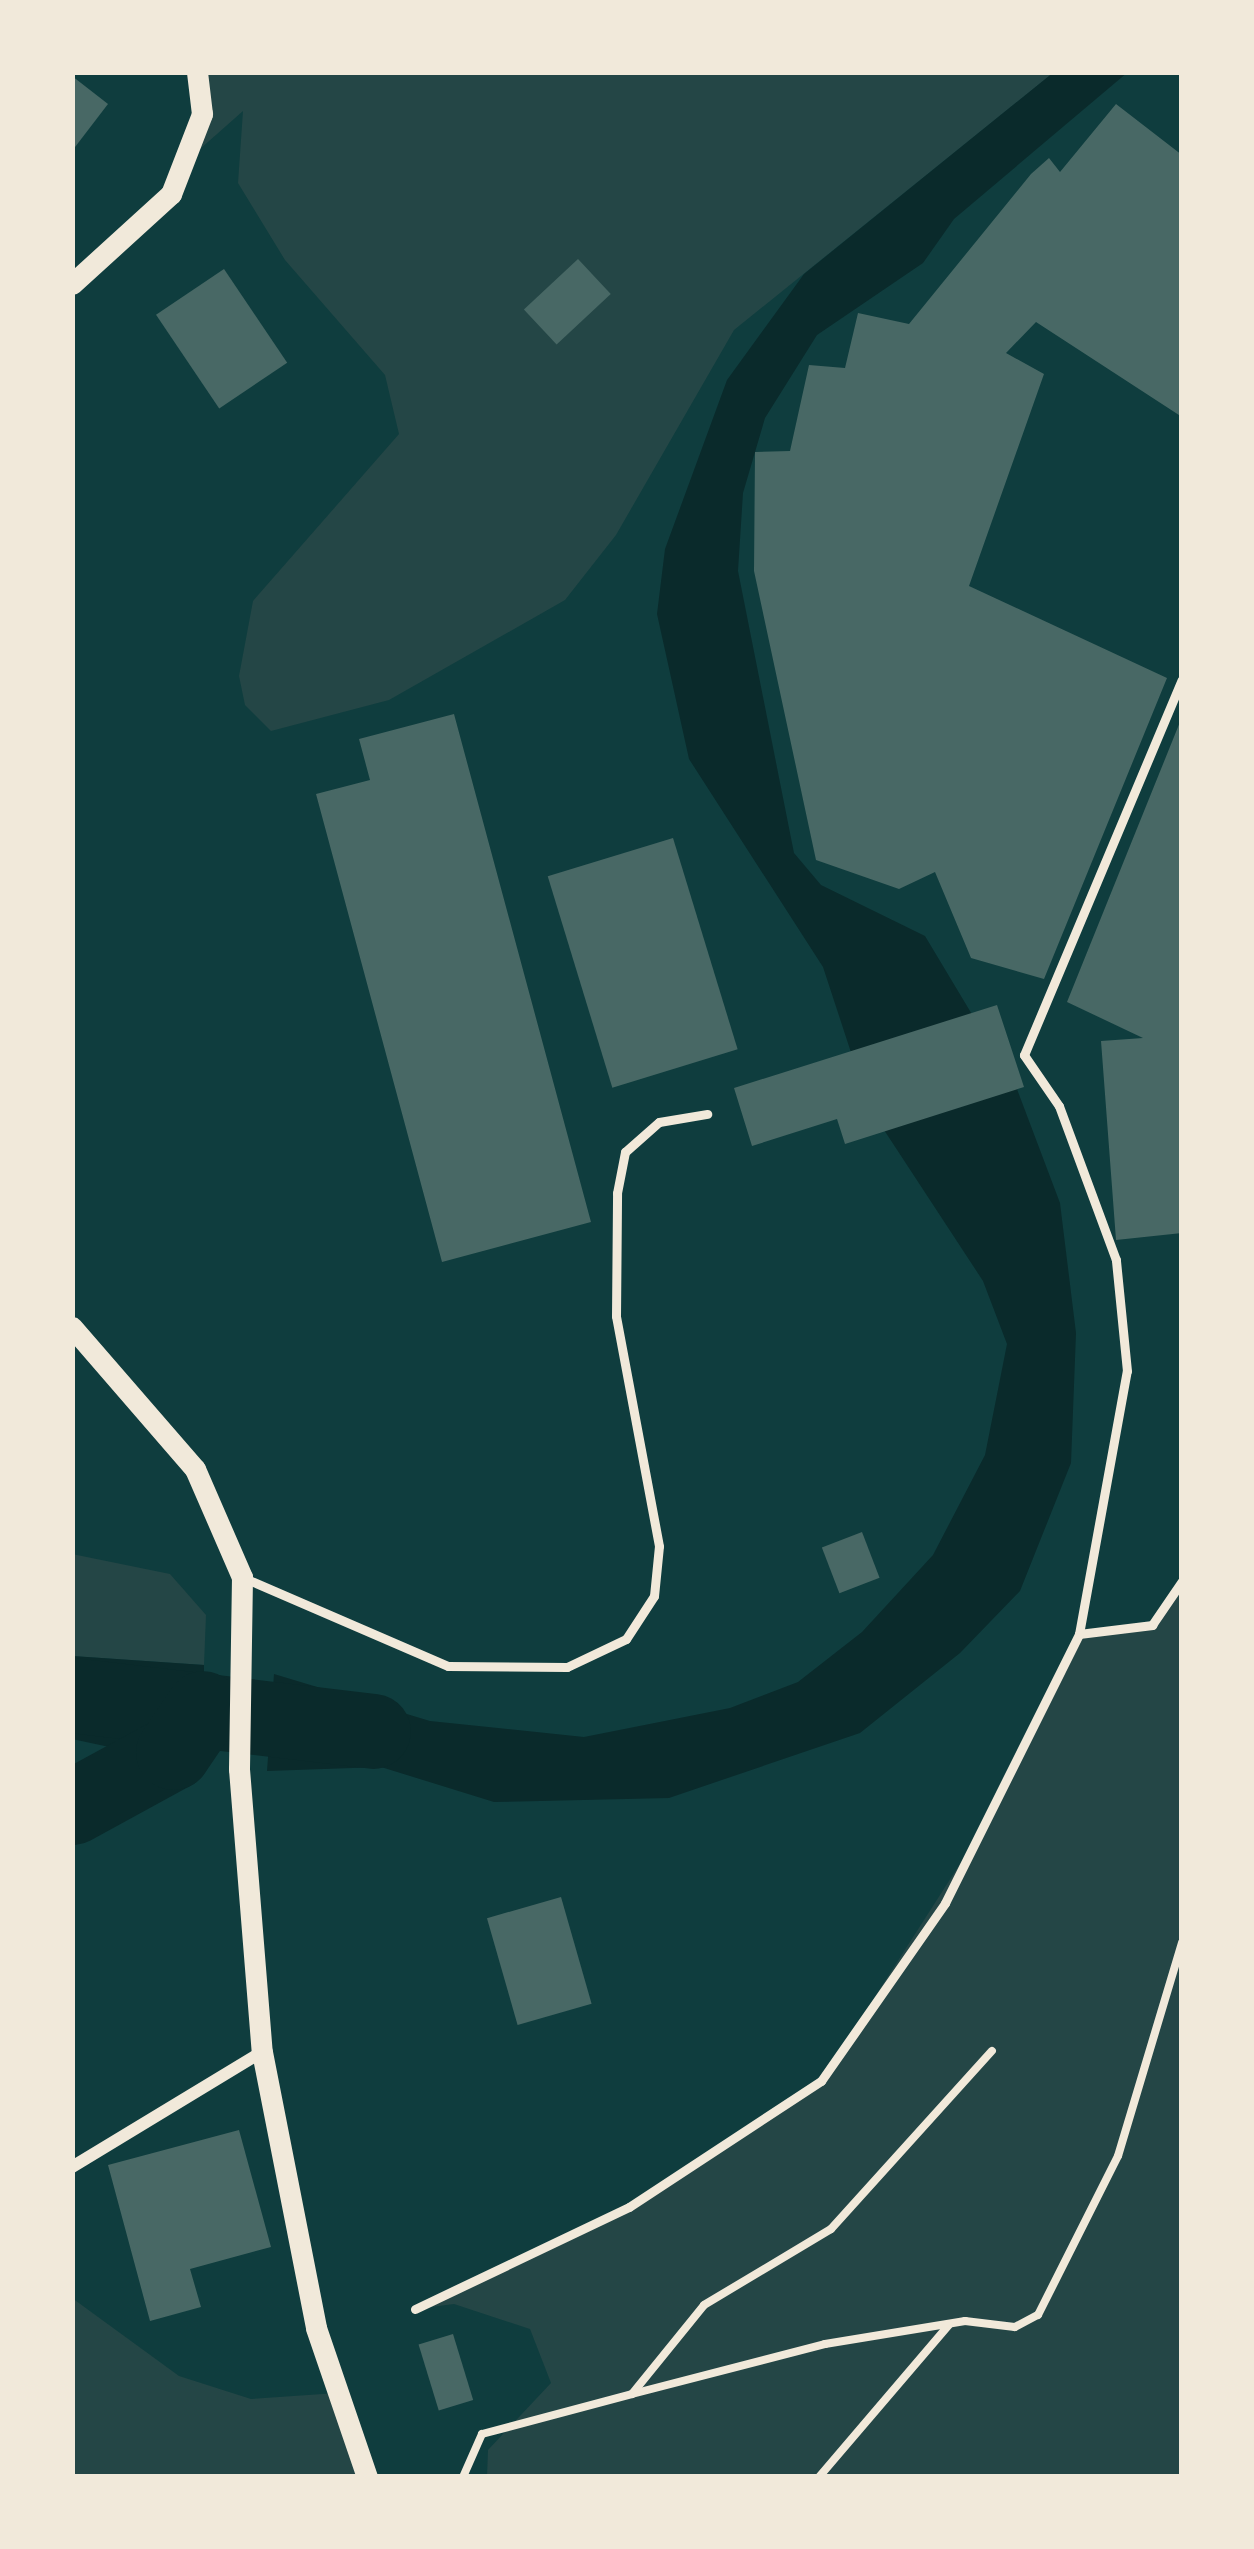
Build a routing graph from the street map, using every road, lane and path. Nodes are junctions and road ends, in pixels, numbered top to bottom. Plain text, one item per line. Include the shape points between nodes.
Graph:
1 (197, 72) edge
2 (72, 284) edge
3 (1182, 680) edge
4 (707, 1114) dead end
5 (72, 1327) edge
6 (242, 1577) junction
7 (1182, 1580) edge
8 (1079, 1634) junction
9 (1182, 1942) edge
10 (992, 2051) dead end
11 (262, 2052) junction
12 (72, 2168) edge
13 (416, 2309) dead end
14 (950, 2324) junction
15 (632, 2394) junction
16 (367, 2477) edge
17 (463, 2477) edge
18 (819, 2477) edge

1 - 2 street via 202,114 171,194
3 - 8 lane via 1024,1055 1059,1106 1116,1260 1127,1371
4 - 6 lane via 659,1122 625,1152 617,1193 616,1316 659,1546 654,1596 626,1639 567,1667 448,1666
5 - 6 street via 195,1468
6 - 11 street via 239,1769
7 - 8 lane via 1152,1625
8 - 13 lane via 945,1903 821,2081 629,2207
9 - 14 path via 1118,2156 1068,2273 1016,2327
10 - 15 path via 831,2228 704,2305
11 - 12 street
11 - 16 street via 316,2328
14 - 15 path
14 - 18 path
15 - 17 path via 482,2434

